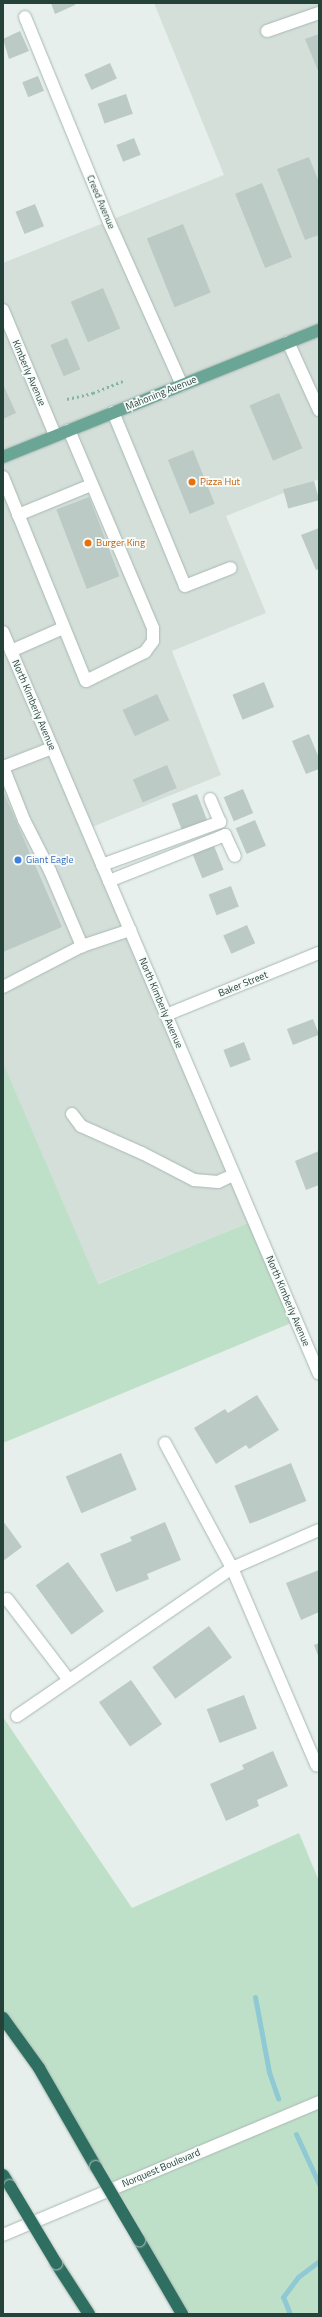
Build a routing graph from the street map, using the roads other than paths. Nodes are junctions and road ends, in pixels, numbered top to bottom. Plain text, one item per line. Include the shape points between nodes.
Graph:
1 (319, 13) edge
2 (25, 17) dead end
3 (267, 31) dead end
4 (3, 310) edge
5 (319, 330) edge
6 (288, 342) junction
7 (182, 385) junction
8 (319, 410) edge
9 (113, 412) junction
10 (69, 430) junction
11 (55, 435) junction
12 (3, 456) edge
13 (3, 477) edge
14 (91, 485) junction
15 (18, 515) junction
16 (231, 568) dead end
17 (63, 628) junction
18 (3, 632) edge
19 (11, 651) junction
20 (52, 748) junction
21 (3, 767) edge
22 (210, 799) dead end
23 (220, 822) junction
24 (225, 835) junction
25 (235, 856) dead end
26 (102, 865) junction
27 (109, 882) junction
28 (130, 930) junction
29 (82, 946) junction
30 (319, 953) edge
31 (3, 987) edge
32 (166, 1015) junction
33 (72, 1114) dead end
34 (233, 1175) junction
35 (318, 1371) edge
36 (165, 1443) dead end
37 (319, 1530) edge
38 (232, 1568) junction
39 (7, 1599) dead end
40 (69, 1680) junction
41 (17, 1716) dead end
42 (317, 1766) dead end
43 (3, 2018) edge
44 (319, 2102) edge
45 (3, 2175) edge
46 (3, 2235) edge
47 (89, 2314) edge
48 (182, 2314) edge

1 - 3 street
2 - 7 street, Creed Avenue via 109,222
4 - 11 street, Kimberly Avenue
5 - 6 main road, Mahoning Avenue
6 - 7 main road, Mahoning Avenue
6 - 8 street
7 - 9 main road, Mahoning Avenue
9 - 10 main road, Mahoning Avenue
9 - 16 street via 185,586
10 - 11 main road, Mahoning Avenue
10 - 14 street
11 - 12 main road, Mahoning Avenue
13 - 15 street
14 - 15 street
14 - 17 street via 153,628 153,641 145,652 86,681
15 - 17 street
17 - 19 street
18 - 19 street, North Kimberly Avenue
19 - 20 street, North Kimberly Avenue
20 - 21 street
20 - 26 street, North Kimberly Avenue
21 - 29 street via 24,820 50,871
22 - 23 street
23 - 24 street
23 - 26 street
24 - 25 street
24 - 27 street
26 - 27 street, North Kimberly Avenue
27 - 28 street, North Kimberly Avenue
28 - 29 street
28 - 32 street, North Kimberly Avenue
29 - 31 street
30 - 32 street, Baker Street
32 - 34 street, North Kimberly Avenue
33 - 34 street via 81,1126 194,1180 218,1182
34 - 35 street, North Kimberly Avenue
36 - 38 street
37 - 38 street
38 - 40 street
38 - 42 street
39 - 40 street
40 - 41 street
43 - 48 highway, bridge via 39,2068
44 - 46 street, Norquest Boulevard
45 - 47 highway, bridge

